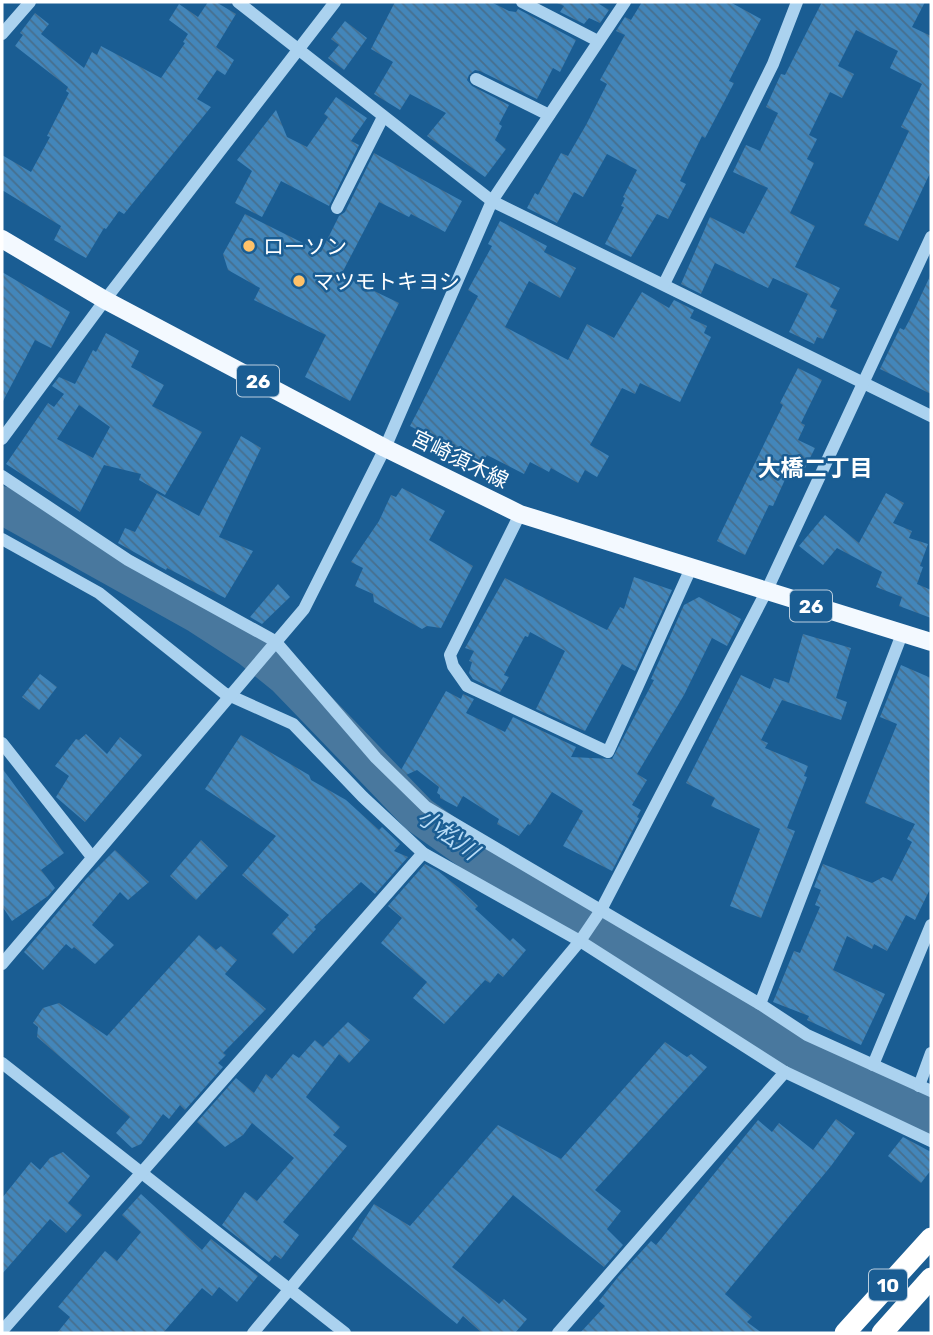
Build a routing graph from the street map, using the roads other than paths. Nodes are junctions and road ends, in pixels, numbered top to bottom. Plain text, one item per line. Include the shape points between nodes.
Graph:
1 (30, 2) edge
2 (238, 2) edge
3 (335, 2) edge
4 (522, 2) edge
5 (625, 2) edge
6 (797, 2) edge
7 (2, 34) edge
8 (598, 41) junction
9 (297, 50) junction
10 (476, 79) dead end
11 (549, 115) junction
12 (383, 117) junction
13 (492, 201) junction
14 (337, 208) dead end
15 (931, 237) edge
16 (2, 239) edge
17 (664, 284) junction
18 (105, 300) junction
19 (862, 384) junction
20 (931, 416) edge
21 (2, 439) edge
22 (385, 449) junction
23 (2, 476) edge
24 (520, 514) junction
25 (2, 539) edge
26 (691, 569) junction
27 (766, 592) junction
28 (902, 634) junction
29 (275, 640) junction
30 (931, 642) edge
31 (229, 695) junction
32 (2, 743) edge
33 (424, 853) junction
34 (92, 857) junction
35 (601, 910) junction
36 (931, 925) edge
37 (580, 941) junction
38 (2, 964) edge
39 (760, 1004) junction
40 (931, 1053) edge
41 (2, 1063) edge
42 (873, 1065) junction
43 (785, 1072) junction
44 (925, 1089) edge
45 (931, 1142) edge
46 (142, 1174) junction
47 (931, 1238) edge
48 (931, 1278) edge
49 (290, 1289) junction
50 (2, 1331) edge
51 (253, 1333) edge
52 (345, 1333) edge
53 (558, 1333) edge
54 (845, 1333) edge
55 (882, 1333) edge

1 - 7 street
2 - 9 street
3 - 9 street
4 - 8 street
5 - 8 street
6 - 17 street via 773,64
8 - 11 street
9 - 12 street
9 - 18 street
10 - 11 street
11 - 13 street
12 - 13 street
12 - 14 street
13 - 17 street
13 - 22 street
15 - 19 street
16 - 18 main road, 宮崎須木線 / 26
17 - 19 street
18 - 21 street
18 - 22 main road, 宮崎須木線 / 26
19 - 20 street
19 - 27 street
22 - 24 main road, 宮崎須木線 / 26
22 - 29 street via 304,609
23 - 29 street via 128,559
24 - 26 main road, 宮崎須木線 / 26
24 - 26 street via 450,655 453,666 467,686 608,752
25 - 31 street via 99,593
26 - 27 main road, 宮崎須木線 / 26
27 - 28 main road, 宮崎須木線 / 26
27 - 35 street
28 - 30 main road, 宮崎須木線 / 26
28 - 39 street
29 - 31 street
29 - 35 street via 376,758 426,807
31 - 33 street via 293,724
31 - 34 street
32 - 34 street
33 - 37 street
33 - 46 street
34 - 38 street
35 - 37 street
35 - 39 street
36 - 42 street
37 - 43 street
37 - 49 street
39 - 42 street via 807,1035
40 - 44 street
41 - 46 street
42 - 44 street
43 - 45 street
43 - 53 street
46 - 49 street
46 - 50 street
47 - 54 highway, 10
48 - 55 highway, 10
49 - 51 street
49 - 52 street

